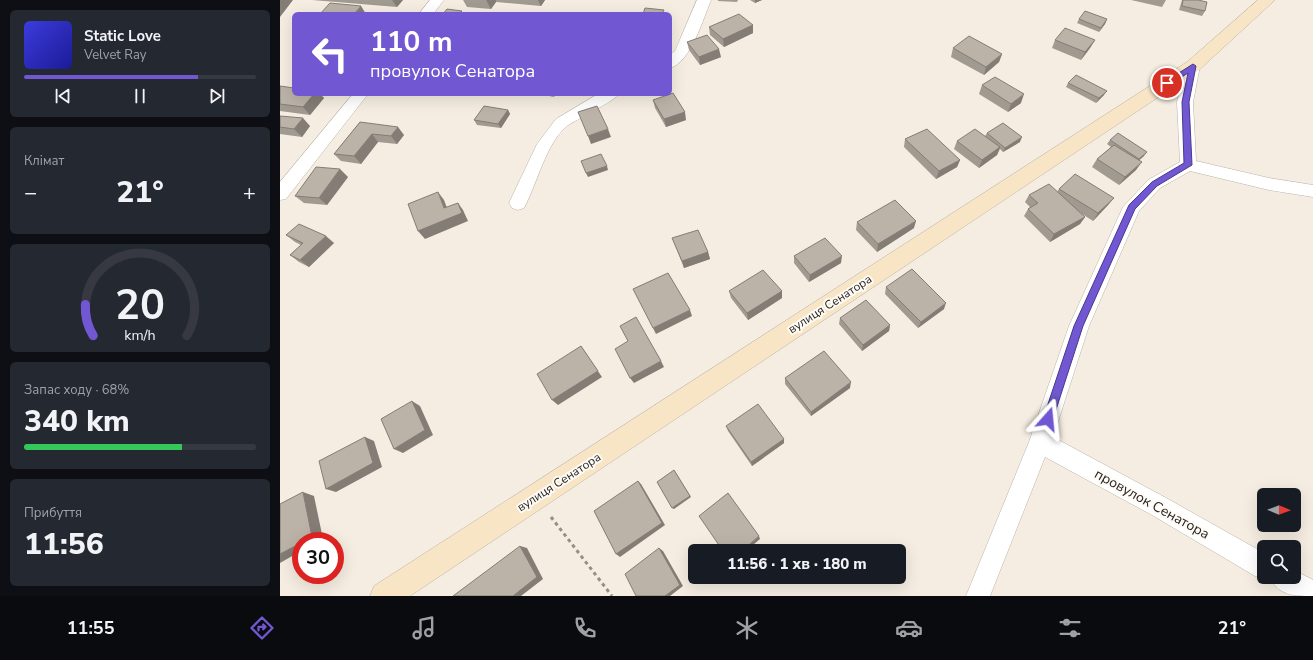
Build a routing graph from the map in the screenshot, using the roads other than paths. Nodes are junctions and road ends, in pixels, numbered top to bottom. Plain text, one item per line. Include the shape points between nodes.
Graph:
1 (437, 0) edge
2 (704, 0) edge
3 (1267, 0) edge
4 (428, 12) edge
5 (672, 61) edge
6 (1193, 66) junction
7 (359, 96) edge
8 (607, 96) edge
9 (1188, 165) junction
10 (1313, 191) edge
11 (280, 194) edge
12 (518, 204) dead end
13 (1040, 442) junction
14 (1257, 563) edge
15 (1295, 584) edge
16 (1313, 594) edge
17 (384, 596) edge
18 (978, 596) edge

1 - 4 street
2 - 5 street via 681,53
3 - 6 street, вулиця Сенатора
6 - 9 street via 1185,102
6 - 17 street, вулиця Сенатора
7 - 11 street
8 - 12 street via 561,124 545,144
9 - 10 street via 1269,184
9 - 13 street via 1154,184 1132,207 1079,326
13 - 14 street, провулок Сенатора
13 - 18 street
15 - 16 street

